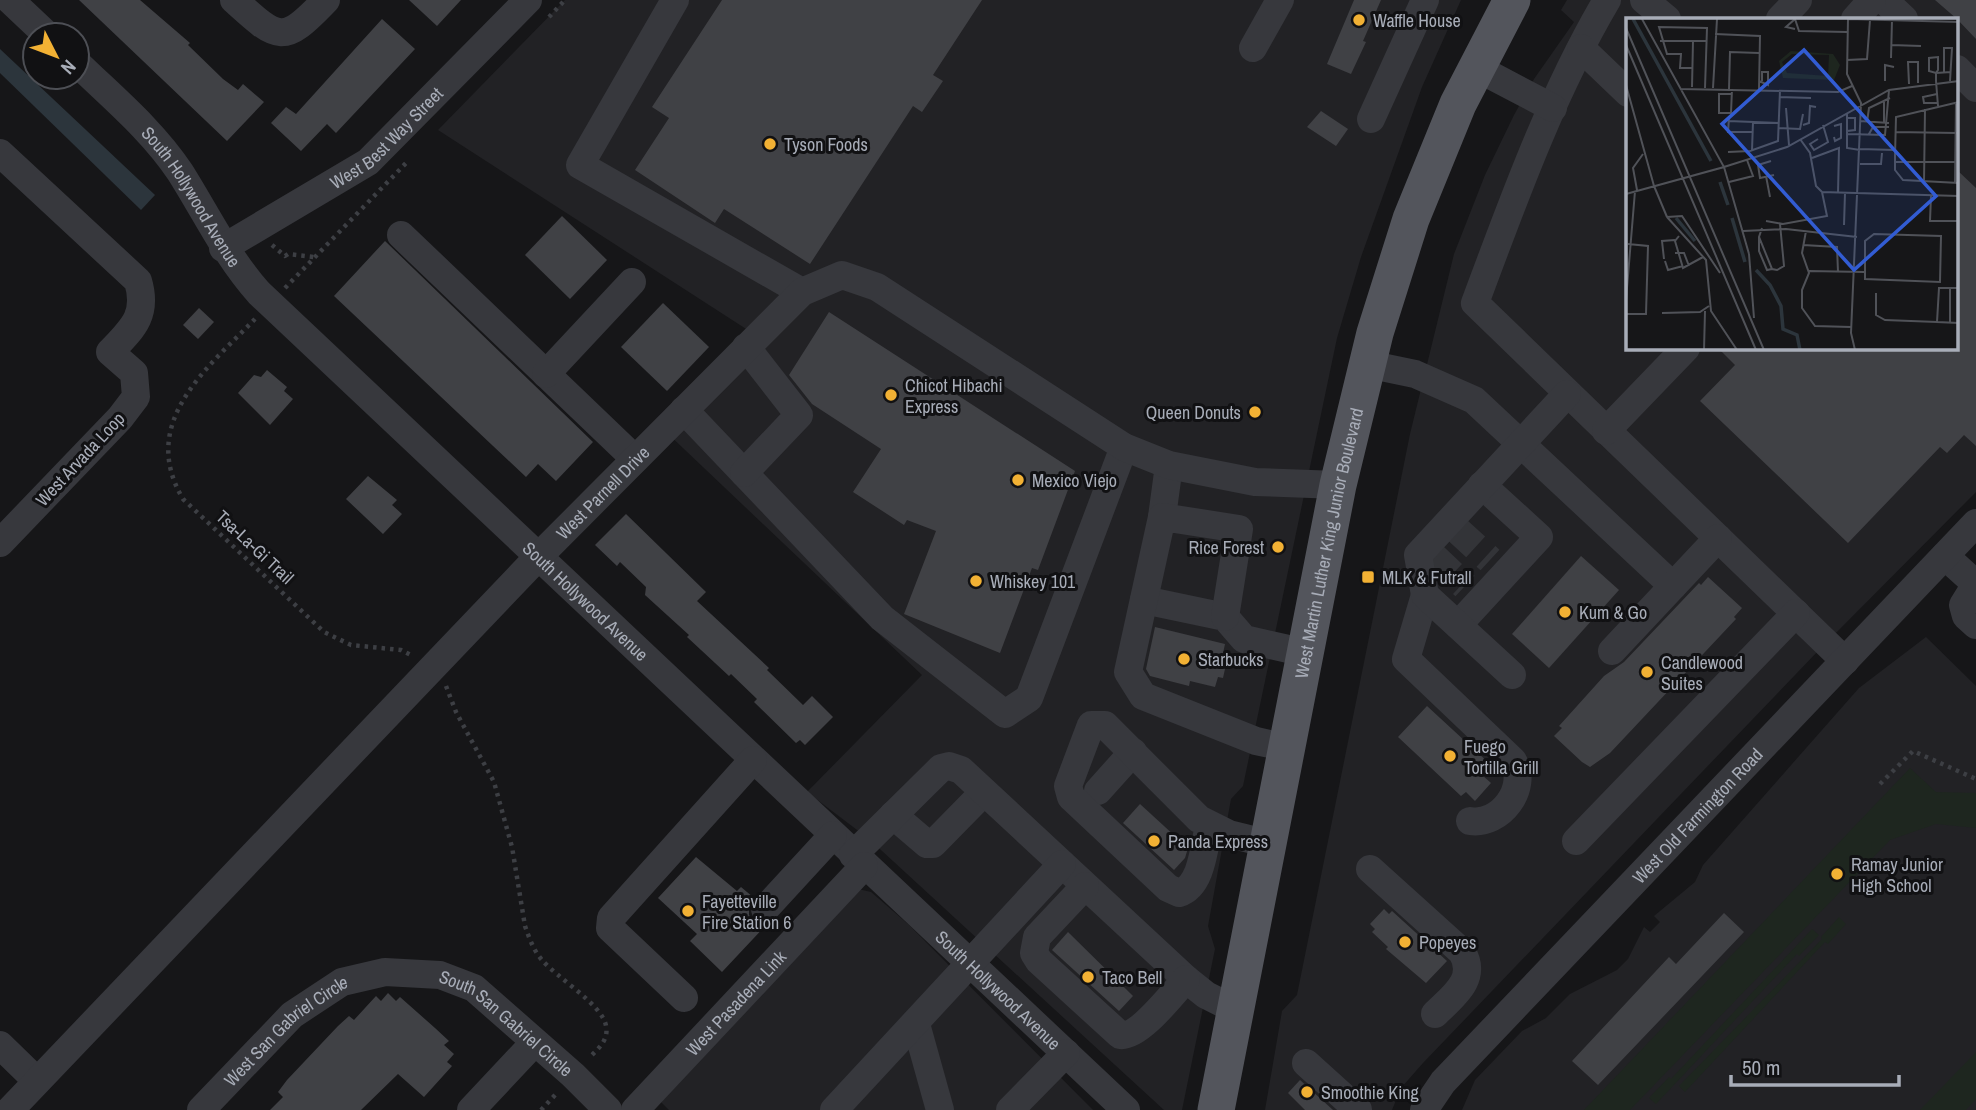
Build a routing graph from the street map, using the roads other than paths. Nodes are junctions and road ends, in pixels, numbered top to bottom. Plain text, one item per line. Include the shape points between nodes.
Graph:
1 (10, 0) edge
2 (234, 0) edge
3 (326, 0) edge
4 (675, 0) edge
5 (1280, 0) edge
6 (1425, 0) edge
7 (1512, 0) edge
8 (1607, 0) edge
9 (1644, 0) edge
10 (1798, 0) edge
11 (1872, 0) edge
12 (1884, 0) edge
13 (536, 10) edge
14 (1666, 18) edge
15 (1781, 18) edge
16 (1855, 18) edge
17 (1903, 18) edge
18 (32, 21) edge
19 (1253, 48) dead end
20 (1581, 48) junction
21 (1477, 68) junction
22 (1958, 70) edge
23 (91, 78) edge
24 (1976, 88) edge
25 (1626, 91) edge
26 (1553, 108) junction
27 (1371, 119) dead end
28 (0, 153) edge
29 (401, 235) dead end
30 (223, 248) junction
31 (632, 282) dead end
32 (802, 292) junction
33 (746, 347) junction
34 (1684, 350) edge
35 (1367, 364) junction
36 (546, 374) junction
37 (1567, 394) junction
38 (684, 410) junction
39 (1606, 431) junction
40 (1521, 443) junction
41 (1124, 447) junction
42 (635, 459) junction
43 (1169, 464) junction
44 (744, 473) junction
45 (1338, 485) junction
46 (1482, 485) junction
47 (1162, 517) junction
48 (1976, 523) edge
49 (1718, 538) junction
50 (0, 543) edge
51 (540, 555) junction
52 (1945, 556) junction
53 (1976, 584) edge
54 (1673, 586) junction
55 (1425, 595) junction
56 (1144, 600) junction
57 (1796, 613) junction
58 (1225, 617) junction
59 (1458, 625) junction
60 (1976, 625) edge
61 (1612, 651) dead end
62 (1306, 653) junction
63 (1845, 661) junction
64 (1512, 675) dead end
65 (1288, 748) junction
66 (1133, 752) junction
67 (753, 760) junction
68 (1098, 791) dead end
69 (984, 792) junction
70 (893, 815) junction
71 (1470, 821) dead end
72 (1209, 825) junction
73 (832, 835) junction
74 (1576, 841) dead end
75 (1269, 844) junction
76 (859, 860) junction
77 (1062, 864) junction
78 (1370, 869) dead end
79 (1086, 886) junction
80 (765, 909) dead end
81 (972, 965) junction
82 (385, 972) joint
83 (1186, 979) junction
84 (684, 998) dead end
85 (1236, 1010) junction
86 (1435, 1014) dead end
87 (916, 1024) junction
88 (534, 1043) junction
89 (0, 1045) edge
90 (1066, 1053) junction
91 (1307, 1063) dead end
92 (37, 1081) junction
93 (1018, 1107) edge
94 (10, 1110) edge
95 (201, 1110) edge
96 (471, 1110) edge
97 (608, 1110) edge
98 (635, 1110) edge
99 (834, 1110) edge
100 (940, 1110) edge
101 (1126, 1110) edge
102 (1216, 1110) edge
103 (1358, 1110) edge
104 (1424, 1110) edge

1 - 18 street
2 - 3 street via 261,24 281,34 304,23
4 - 32 street via 580,165
5 - 19 street
6 - 27 street
7 - 21 main road, West Martin Luther King Junior Boulevard
8 - 20 street
9 - 14 street
10 - 15 street
11 - 16 street
12 - 17 street
13 - 30 street, West Best Way Street via 368,162
20 - 25 street
20 - 26 street
21 - 26 street
21 - 35 main road, West Martin Luther King Junior Boulevard via 1411,219
22 - 24 street
23 - 30 street, South Hollywood Avenue via 156,141 180,172
26 - 37 street via 1475,303
28 - 50 street, West Arvada Loop via 138,281 144,300 129,332 110,352 134,373 135,397
29 - 36 street
30 - 51 street, South Hollywood Avenue via 270,303
31 - 36 street
32 - 33 street, West Parnell Drive
32 - 41 street via 842,275 877,287
33 - 38 street, West Parnell Drive
33 - 44 street via 799,415
34 - 39 street
35 - 40 street via 1415,374 1474,400
35 - 45 main road, West Martin Luther King Junior Boulevard
36 - 42 street
37 - 39 street
37 - 40 street
38 - 42 street, West Parnell Drive
38 - 44 street
39 - 49 street
40 - 46 street
40 - 54 street
41 - 43 street
41 - 44 street via 1029,698 1006,714 882,618
42 - 51 street, West Parnell Drive
43 - 45 street via 1255,482
43 - 47 street
45 - 62 main road, West Martin Luther King Junior Boulevard
46 - 55 street via 1452,525 1428,551 1418,555
46 - 59 street via 1539,537 1498,567 1473,593
47 - 56 street
47 - 58 street via 1239,529
48 - 52 street, West Old Farmington Road
49 - 54 street
49 - 57 street
51 - 67 street, South Hollywood Avenue
51 - 92 street, West Parnell Drive
52 - 53 street
52 - 63 street, West Old Farmington Road
53 - 60 street via 1963,605
54 - 61 street
55 - 59 street
55 - 71 street via 1406,659 1518,770 1518,790 1504,806 1488,821
56 - 58 street
56 - 65 street via 1128,672 1143,696 1256,741
57 - 63 street
57 - 74 street
58 - 62 street via 1244,639
59 - 64 street
62 - 65 main road, West Martin Luther King Junior Boulevard
63 - 104 street, West Old Farmington Road via 1443,1082
65 - 75 main road, West Martin Luther King Junior Boulevard
66 - 68 street
66 - 72 street
66 - 72 street via 1105,725 1091,725 1068,786 1070,797 1168,888 1179,893 1195,880
67 - 73 street, South Hollywood Avenue
67 - 84 street via 611,918 610,928
69 - 70 street, West Pasadena Link via 961,770 941,768
69 - 70 street via 933,844 927,844
69 - 77 street
70 - 76 street, West Pasadena Link
72 - 75 street
73 - 76 street, South Hollywood Avenue
73 - 80 street
75 - 85 main road, West Martin Luther King Junior Boulevard
76 - 81 street, South Hollywood Avenue
76 - 98 street, West Pasadena Link
77 - 79 street
77 - 81 street
78 - 86 street via 1467,961 1466,980
79 - 83 street
79 - 83 street via 1037,937 1034,953 1039,961 1125,1036 1140,1028
81 - 87 street
81 - 90 street, South Hollywood Avenue
82 - 88 street, South San Gabriel Circle via 440,975 474,988
82 - 95 street, West San Gabriel Circle via 342,982 292,1015
83 - 85 street
85 - 102 main road, West Martin Luther King Junior Boulevard
87 - 99 street
87 - 100 street
88 - 96 street
88 - 97 street, South San Gabriel Circle
89 - 92 street
90 - 93 street
90 - 101 street, South Hollywood Avenue
91 - 103 street
92 - 94 street, West Parnell Drive

